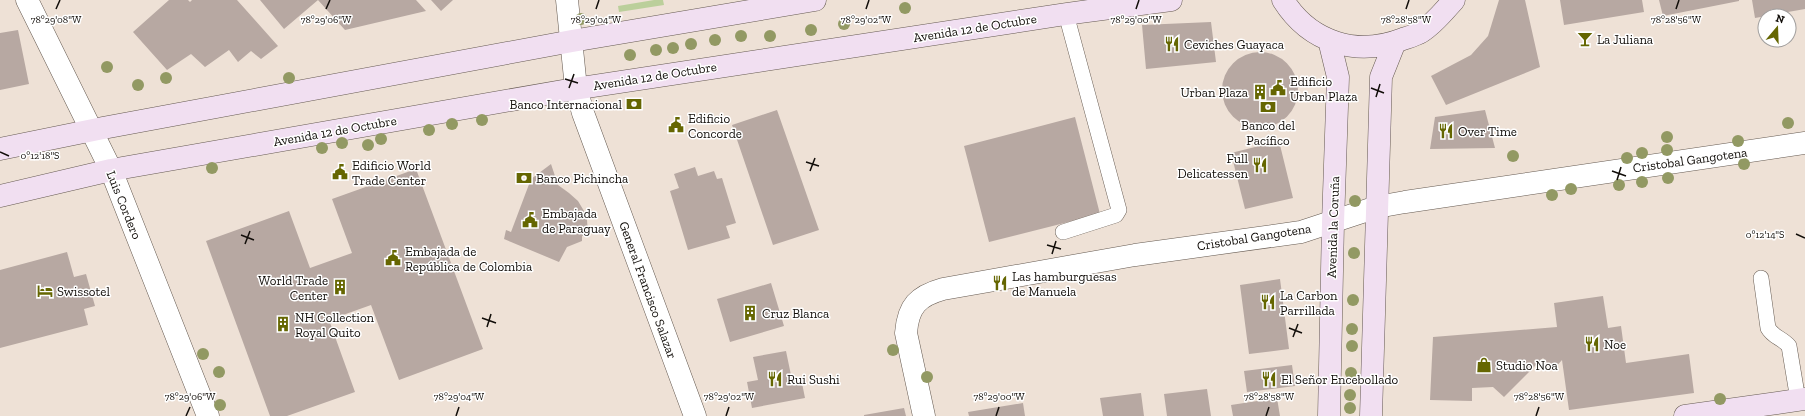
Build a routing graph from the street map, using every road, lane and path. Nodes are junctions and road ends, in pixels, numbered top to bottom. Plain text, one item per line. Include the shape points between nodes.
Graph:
1 (27, 0) edge
2 (567, 0) edge
3 (815, 0) edge
4 (1171, 0) edge
5 (1283, 0) edge
6 (1454, 0) edge
7 (1066, 14) junction
8 (1329, 40) junction
9 (572, 41) junction
10 (1395, 42) junction
11 (576, 88) junction
12 (91, 130) junction
13 (1805, 143) edge
14 (0, 149) edge
15 (111, 170) junction
16 (0, 196) edge
17 (1377, 207) junction
18 (1333, 223) junction
19 (1063, 232) dead end
20 (1761, 278) dead end
21 (1802, 399) edge
22 (208, 416) edge
23 (695, 416) edge
24 (924, 416) edge
25 (1329, 416) edge
26 (1371, 416) edge
27 (1685, 416) edge

1 - 12 street, Luis Cordero
2 - 9 street, General Francisco Salazar
3 - 9 main road
4 - 7 main road, Avenida 12 de Octubre
5 - 8 main road via 1302,24
6 - 10 main road via 1421,32
7 - 11 main road, Avenida 12 de Octubre
7 - 19 lane via 1119,210 1116,215
8 - 10 main road via 1348,46
8 - 18 main road, Avenida la Coruña via 1338,77
9 - 11 street, General Francisco Salazar
9 - 12 main road
10 - 17 main road via 1381,77
11 - 15 main road, Avenida 12 de Octubre
11 - 23 street, General Francisco Salazar via 582,113
12 - 14 main road
12 - 15 street, Luis Cordero
13 - 17 street, Cristobal Gangotena
15 - 16 main road, Avenida 12 de Octubre
15 - 22 street, Luis Cordero
17 - 18 street, Cristobal Gangotena
17 - 26 main road
18 - 24 street, Cristobal Gangotena via 1301,232 1135,255 950,287 926,294 914,305 907,319 906,332
18 - 25 main road, Avenida la Coruña
20 - 21 lane via 1768,328 1771,334 1784,340 1789,346
21 - 27 main road

